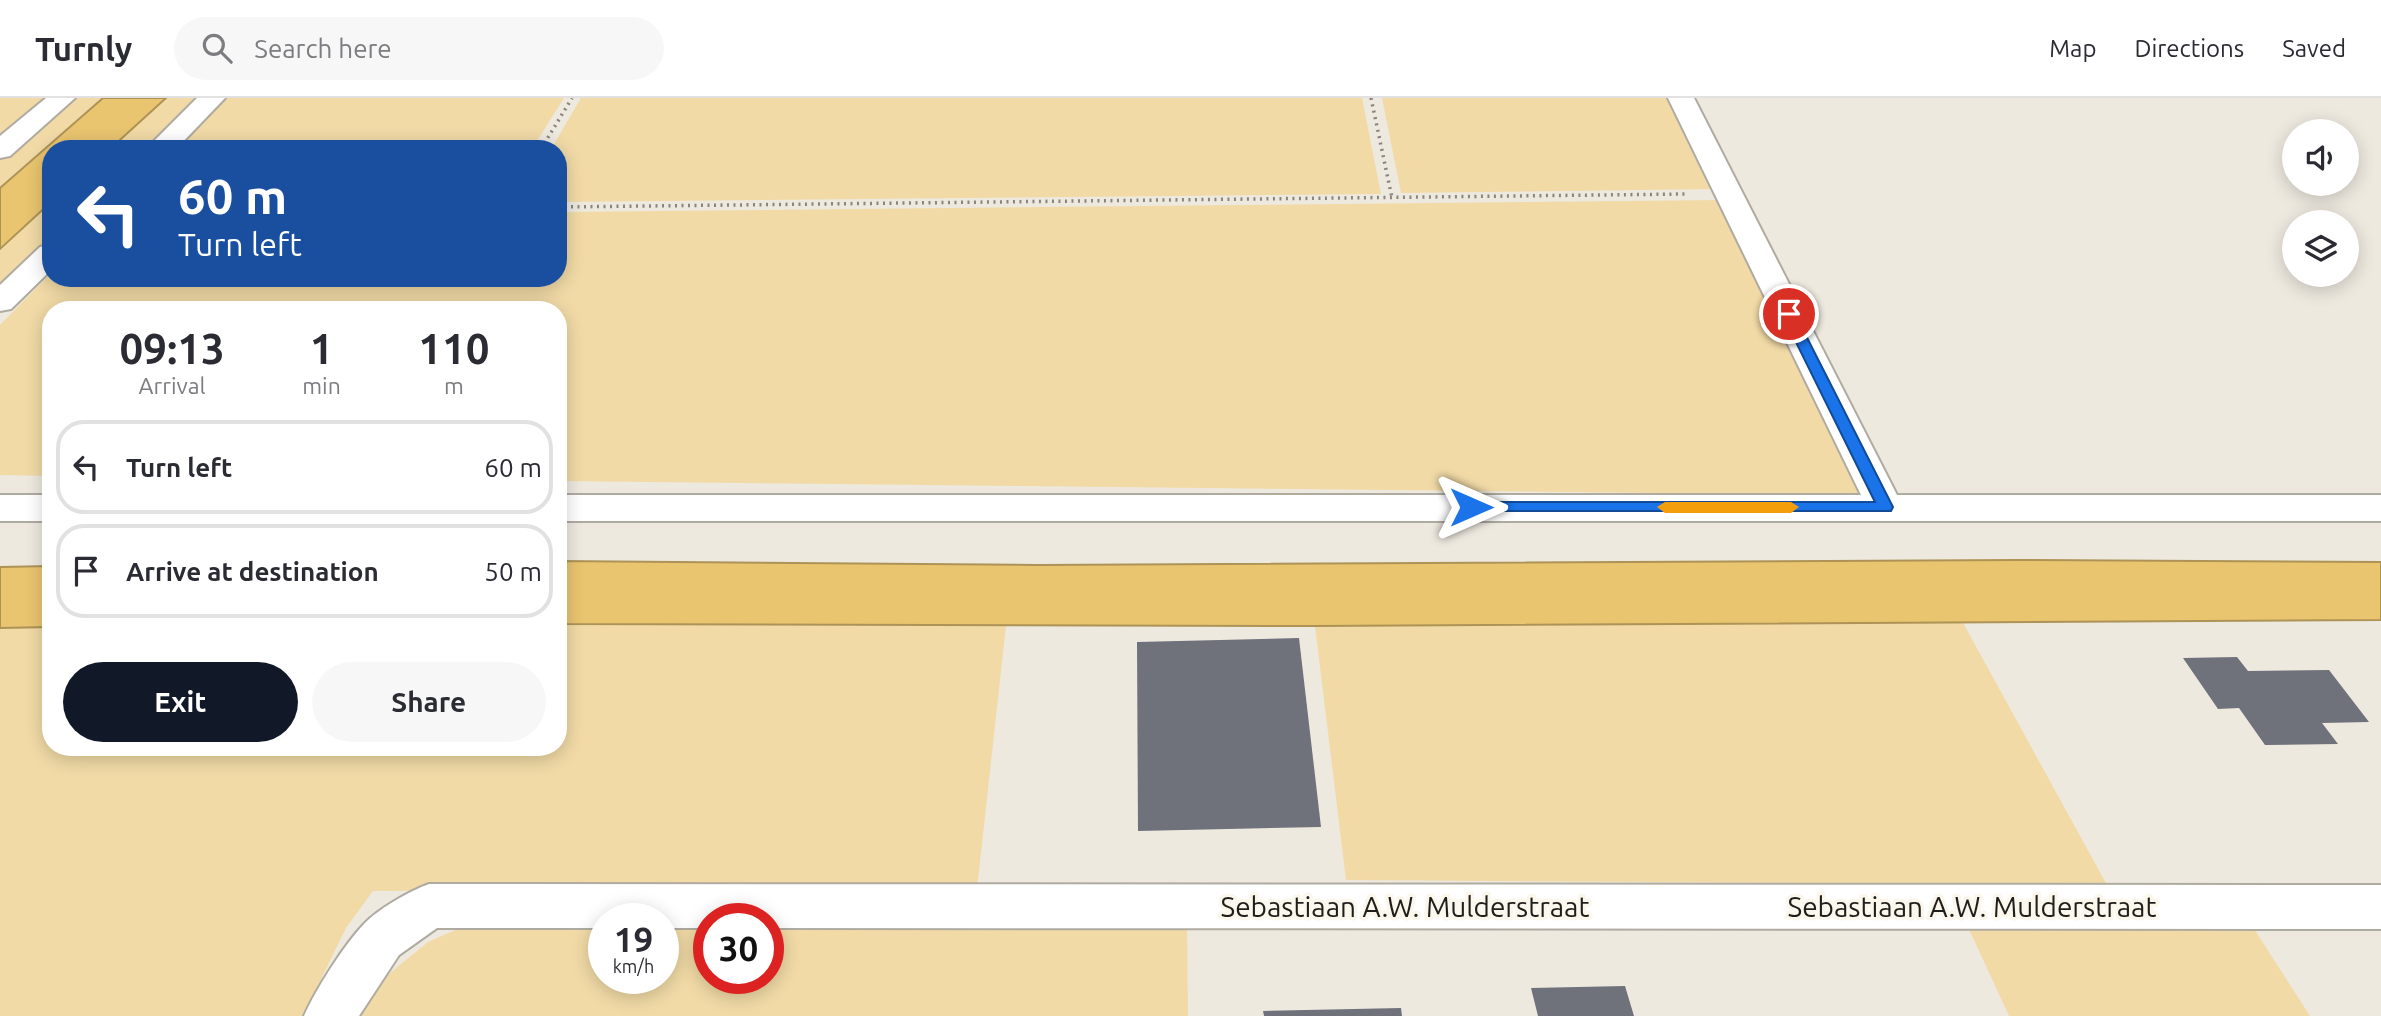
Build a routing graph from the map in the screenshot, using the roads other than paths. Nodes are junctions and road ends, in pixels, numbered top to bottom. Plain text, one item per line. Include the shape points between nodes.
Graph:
1 (62, 98) edge
2 (212, 98) edge
3 (1681, 98) edge
4 (169, 140) edge
5 (0, 150) edge
6 (42, 262) edge
7 (0, 302) edge
8 (1885, 507) junction
9 (0, 508) edge
10 (42, 508) edge
11 (567, 508) edge
12 (2381, 508) edge
13 (2381, 907) edge
14 (330, 1016) edge

1 - 5 street
2 - 4 street
3 - 8 street
6 - 7 street
8 - 11 street
8 - 12 street
9 - 10 street
13 - 14 street, Sebastiaan A.W. Mulderstraat via 429,906 382,939

